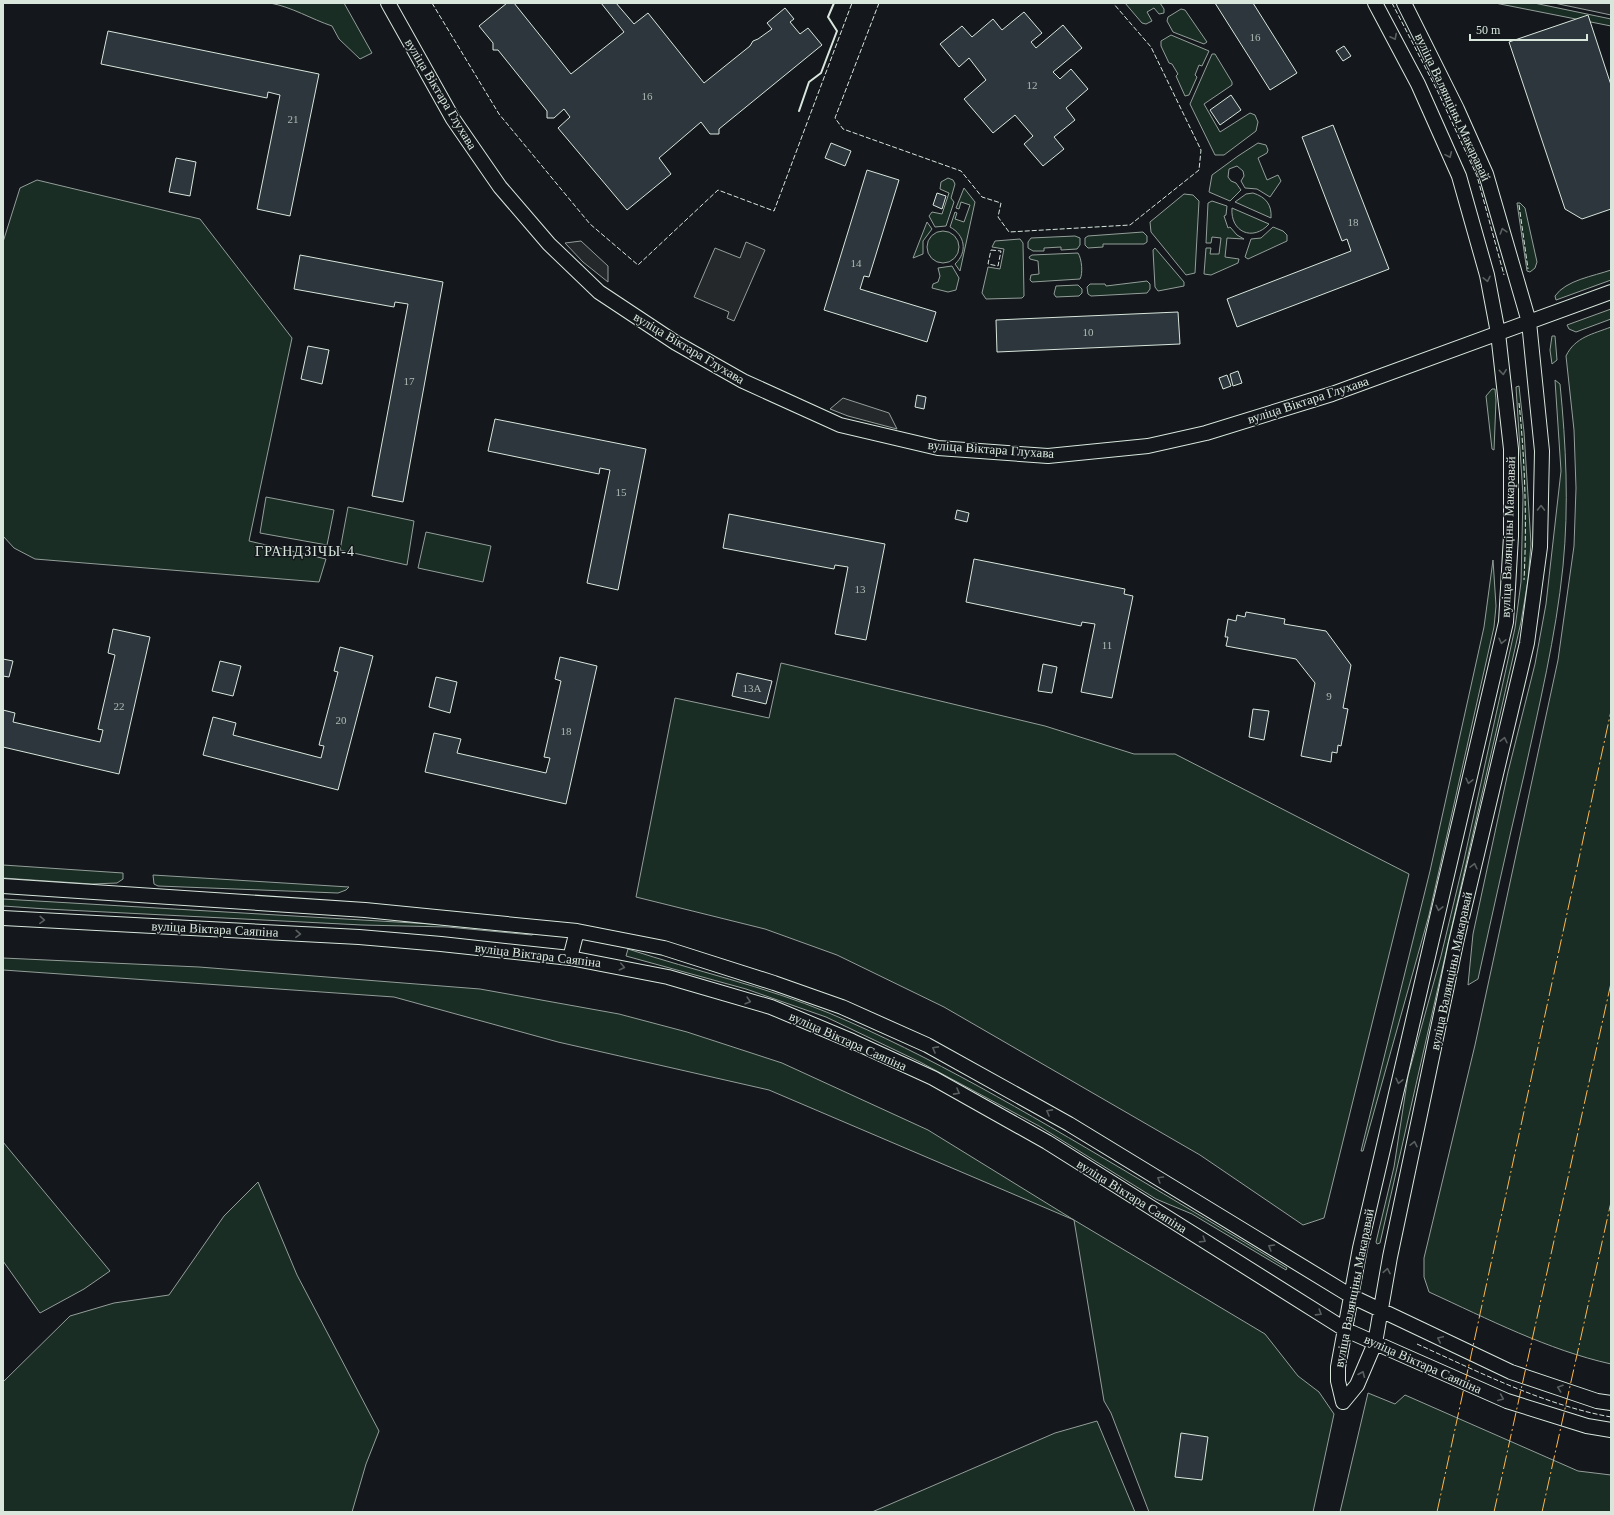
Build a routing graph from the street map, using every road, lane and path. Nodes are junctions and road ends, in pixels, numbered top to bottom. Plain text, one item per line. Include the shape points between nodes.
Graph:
1 (388, 3) edge
2 (1375, 3) edge
3 (1404, 3) edge
4 (1611, 292) edge
5 (1529, 322) junction
6 (1498, 333) junction
7 (3, 886) edge
8 (3, 918) edge
9 (577, 931) junction
10 (570, 958) junction
11 (1351, 1296) junction
12 (1380, 1309) junction
13 (1346, 1330) junction
14 (1375, 1343) junction
15 (1611, 1403) edge
16 (1611, 1430) edge

1 - 6 street, вуліца Віктара Глухава via 453,119 500,187 549,244 600,292 676,343 743,381 840,425 938,448 1048,456 1148,446 1206,433 1325,396
2 -> 6 street, вуліца Валянціны Макаравай via 1418,84 1459,176 1487,275
5 -> 3 street, вуліца Валянціны Макаравай via 1486,174
4 - 5 street, вуліца Віктара Глухава
5 - 6 street, вуліца Віктара Глухава
12 -> 5 street, вуліца Валянціны Макаравай via 1456,944 1527,643 1540,547 1542,451
6 -> 11 street, вуліца Валянціны Макаравай via 1511,449 1511,536 1506,622
7 - 9 street, вуліца Віктара Саяпіна via 365,910
8 -> 10 street, вуліца Віктара Саяпіна via 359,937
9 - 10 street
11 -> 9 street, вуліца Віктара Саяпіна via 1068,1124 927,1044 842,1007 774,983 664,948
10 -> 13 street, вуліца Віктара Саяпіна via 668,977 771,1007 852,1040 933,1078 1046,1142
11 - 12 street, вуліца Віктара Саяпіна
11 - 13 street, вуліца Валянціны Макаравай
12 - 14 street, вуліца Валянціны Макаравай
15 -> 12 street, вуліца Віктара Саяпіна via 1597,1401 1511,1372
13 - 14 street, вуліца Віктара Саяпіна
13 -> 14 street, вуліца Валянціны Макаравай via 1338,1367 1343,1402 1357,1385
14 -> 16 street, вуліца Віктара Саяпіна via 1507,1401 1587,1426

